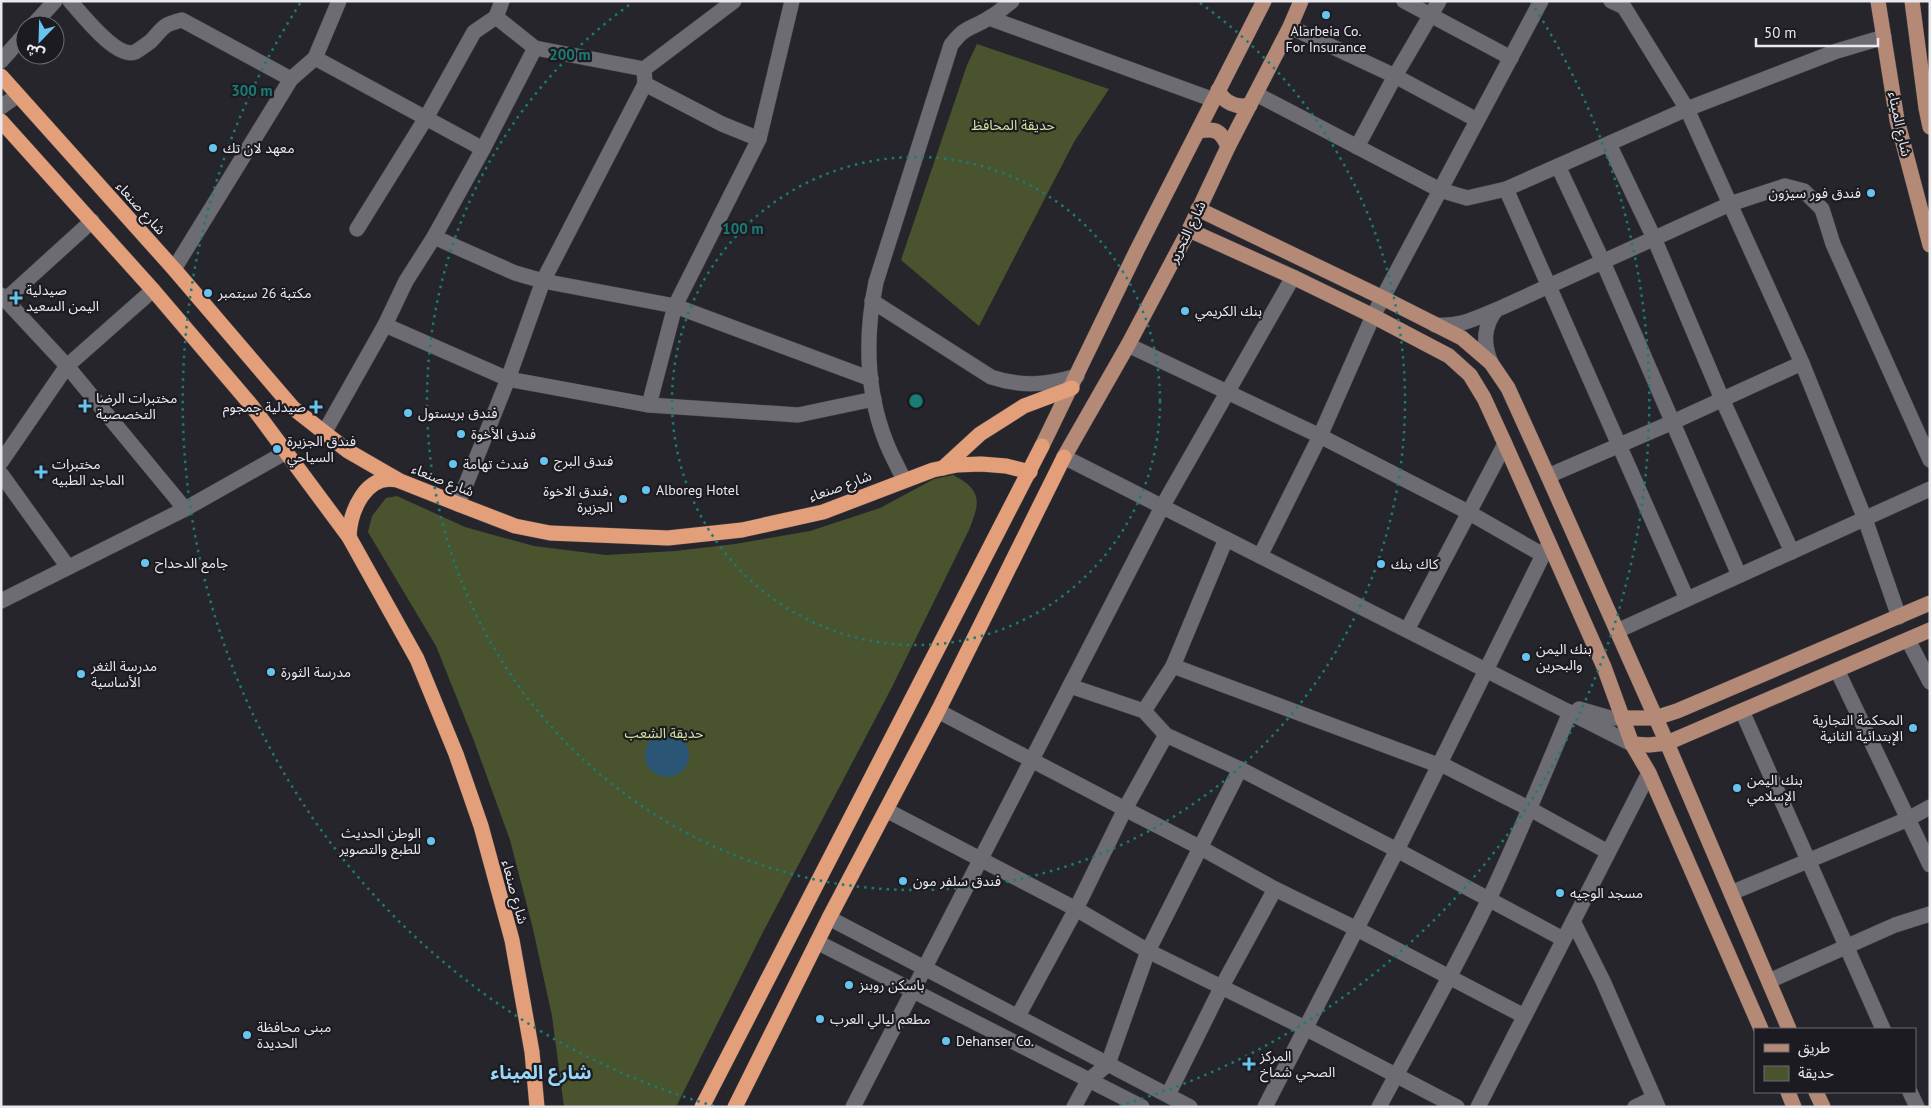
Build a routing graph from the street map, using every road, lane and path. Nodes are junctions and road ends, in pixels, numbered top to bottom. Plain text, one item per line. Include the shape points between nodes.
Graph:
1 (55, 1) edge
2 (70, 1) edge
3 (339, 1) edge
4 (502, 1) edge
5 (734, 1) edge
6 (792, 1) edge
7 (1012, 1) edge
8 (1264, 1) edge
9 (1301, 1) edge
10 (1404, 1) edge
11 (1439, 1) edge
12 (1541, 1) edge
13 (1611, 1) edge
14 (1878, 1) edge
15 (1912, 1) edge
16 (42, 15) edge
17 (1432, 15) junction
18 (496, 17) junction
19 (989, 18) junction
20 (1290, 26) junction
21 (1884, 36) junction
22 (15, 45) edge
23 (535, 48) junction
24 (316, 58) junction
25 (1511, 58) junction
26 (1, 61) edge
27 (644, 69) junction
28 (1, 76) edge
29 (1395, 76) junction
30 (291, 79) junction
31 (645, 84) junction
32 (18, 95) junction
33 (1216, 95) junction
34 (1253, 100) junction
35 (1, 107) edge
36 (1687, 109) junction
37 (426, 118) junction
38 (1477, 120) junction
39 (1, 121) edge
40 (1930, 127) edge
41 (1198, 131) junction
42 (759, 139) junction
43 (1609, 144) junction
44 (1228, 147) junction
45 (1357, 147) junction
46 (483, 149) junction
47 (1558, 166) junction
48 (1506, 189) junction
49 (1440, 190) junction
50 (1730, 204) junction
51 (1198, 209) junction
52 (92, 221) junction
53 (357, 229) dead end
54 (1189, 230) junction
55 (434, 237) junction
56 (1654, 238) junction
57 (1930, 245) edge
58 (1602, 262) junction
59 (174, 269) junction
60 (1293, 277) junction
61 (543, 281) junction
62 (1549, 286) junction
63 (153, 290) junction
64 (3, 298) edge
65 (1383, 298) junction
66 (872, 301) junction
67 (675, 306) junction
68 (1496, 310) junction
69 (1373, 316) junction
70 (385, 325) junction
71 (1435, 325) junction
72 (1128, 345) junction
73 (1491, 363) junction
74 (1802, 363) junction
75 (67, 366) junction
76 (508, 379) junction
77 (871, 379) junction
78 (1074, 382) junction
79 (1227, 393) junction
80 (874, 399) junction
81 (1722, 399) junction
82 (649, 405) junction
83 (1673, 422) junction
84 (324, 433) junction
85 (1320, 436) junction
86 (1505, 444) junction
87 (1619, 444) junction
88 (1042, 446) joint
89 (286, 452) junction
90 (1064, 457) junction
91 (1930, 460) edge
92 (1, 462) edge
93 (942, 468) junction
94 (1030, 472) junction
95 (1, 474) edge
96 (1548, 476) junction
97 (904, 480) junction
98 (400, 481) junction
99 (1930, 489) edge
100 (458, 504) junction
101 (1162, 507) junction
102 (185, 509) junction
103 (1468, 512) junction
104 (1865, 519) junction
105 (350, 537) junction
106 (1226, 539) junction
107 (1546, 549) junction
108 (1792, 552) junction
109 (1260, 556) junction
110 (68, 567) junction
111 (1739, 576) junction
112 (1687, 599) junction
113 (1, 601) edge
114 (1930, 603) edge
115 (1899, 617) junction
116 (1407, 630) junction
117 (1930, 630) edge
118 (1617, 631) junction
119 (1908, 640) junction
120 (1173, 666) junction
121 (1486, 669) junction
122 (1837, 670) junction
123 (1930, 682) edge
124 (1070, 686) junction
125 (1548, 701) junction
126 (938, 711) junction
127 (1144, 711) junction
128 (1742, 711) junction
129 (1570, 712) junction
130 (1622, 718) junction
131 (1655, 718) junction
132 (1166, 734) junction
133 (1667, 743) junction
134 (1632, 744) junction
135 (1032, 760) junction
136 (1438, 765) junction
137 (1240, 768) junction
138 (1649, 772) junction
139 (1930, 807) edge
140 (1125, 809) junction
141 (1530, 809) junction
142 (886, 810) junction
143 (1908, 819) junction
144 (1201, 848) junction
145 (1397, 850) junction
146 (1608, 852) junction
147 (980, 860) junction
148 (1809, 861) junction
149 (1930, 865) edge
150 (1275, 889) junction
151 (1731, 893) junction
152 (1488, 900) junction
153 (1076, 909) junction
154 (1930, 914) edge
155 (829, 918) junction
156 (1573, 921) junction
157 (1356, 929) junction
158 (1563, 939) junction
159 (817, 942) junction
160 (1847, 948) junction
161 (1148, 951) junction
162 (924, 968) junction
163 (1450, 977) junction
164 (1769, 981) junction
165 (1222, 988) junction
166 (913, 991) junction
167 (1018, 1016) junction
168 (1524, 1016) junction
169 (1305, 1028) junction
170 (1761, 1028) edge
171 (1789, 1028) edge
172 (1883, 1028) edge
173 (1108, 1064) junction
174 (1396, 1074) junction
175 (1090, 1080) junction
176 (1788, 1093) edge
177 (1910, 1093) edge
178 (1168, 1095) junction
179 (1656, 1103) edge
180 (860, 1105) edge
181 (537, 1107) edge
182 (702, 1107) edge
183 (735, 1107) edge
184 (1074, 1107) edge
185 (1142, 1107) edge
186 (1190, 1107) edge
187 (1265, 1107) edge
188 (1379, 1107) edge
189 (1457, 1107) edge
190 (1478, 1107) edge
191 (1635, 1107) edge
192 (1794, 1107) edge
193 (1917, 1107) edge

1 - 16 street
2 - 30 street via 121,52 134,53 151,41 166,24 182,20
3 - 24 street
4 - 18 street
5 - 27 street
6 - 42 street
7 - 19 street
8 - 33 main road
9 - 20 main road, شارع التحرير
10 - 17 street
11 - 17 street
12 - 25 street
13 - 36 street via 1624,7
14 - 21 main road, شارع الميناء
15 - 40 main road
17 - 25 street
17 - 29 street
18 - 23 street
18 - 37 street via 474,32
19 - 33 street
19 - 66 street via 960,33 951,45 881,263
20 - 29 street
20 - 34 main road, شارع التحرير
21 - 36 street
21 - 57 main road, شارع الميناء via 1898,120
22 - 26 street
23 - 27 street
23 - 46 street
24 - 30 street
24 - 37 street
25 - 38 street
27 - 31 street
28 - 32 highway, شارع صنعاء
29 - 38 street
29 - 45 street
30 - 59 street
31 - 42 street via 722,124
31 - 61 street
32 - 35 street
32 - 59 highway, شارع صنعاء
33 - 34 main road via 1233,105 1242,106
33 - 41 main road
34 - 44 main road, شارع التحرير
34 - 45 street
36 - 43 street
36 - 50 street
37 - 46 street
37 - 53 street
38 - 49 street
39 - 52 highway, شارع صنعاء
41 - 44 main road via 1217,131 1224,136
41 - 78 main road
42 - 67 street
43 - 47 street
43 - 56 street
44 - 51 main road, شارع التحرير
45 - 49 street
46 - 55 street
47 - 48 street
47 - 58 street
48 - 49 street via 1467,198
48 - 62 street
49 - 65 street
50 - 56 street
50 - 74 street
50 - 91 street via 1786,186 1804,191 1822,209 1833,244
51 - 54 main road, شارع التحرير
51 - 65 main road
52 - 63 highway, شارع صنعاء
52 - 64 street
54 - 60 main road
54 - 72 main road, شارع التحرير
55 - 61 street via 515,273
55 - 70 street via 406,281
56 - 58 street
56 - 81 street
58 - 62 street
58 - 83 street
59 - 84 highway, شارع صنعاء via 293,408
60 - 69 main road
60 - 79 street
61 - 67 street
61 - 76 street
62 - 68 street
62 - 87 street
63 - 75 street
63 - 89 highway, شارع صنعاء via 251,405
64 - 75 street
65 - 69 street
65 - 71 main road
66 - 77 street via 868,340
66 - 78 street via 991,377 1032,384
67 - 77 street
67 - 82 street
68 - 71 street via 1458,325
68 - 73 street via 1488,320 1485,332 1486,351
69 - 85 street
69 - 86 main road via 1449,356 1470,375
70 - 76 street
70 - 84 street
71 - 73 main road via 1462,338
72 - 79 street
72 - 90 main road, شارع التحرير
73 - 96 main road via 1508,388
74 - 81 street
74 - 104 street
75 - 92 street
75 - 102 street
76 - 82 street
76 - 100 street
77 - 80 street
78 - 88 main road
78 - 93 highway via 1024,406 980,434
79 - 85 street
79 - 101 street
80 - 82 street via 798,415
80 - 97 street via 886,441
81 - 83 street
81 - 108 street
83 - 87 street
83 - 111 street
84 - 98 highway, شارع صنعاء
85 - 103 street
85 - 109 street
86 - 103 street
86 - 107 main road
87 - 96 street
87 - 112 street
88 - 94 highway
89 - 102 street
89 - 105 highway, شارع صنعاء
90 - 101 street
90 - 126 highway
93 - 94 highway, شارع صنعاء via 981,464
93 - 97 highway, شارع صنعاء
94 - 182 highway
95 - 110 street
96 - 118 main road
97 - 100 highway, شارع صنعاء via 823,512 742,530 668,538 550,533 515,526
98 - 100 highway, شارع صنعاء
98 - 105 highway via 388,478 369,487 354,513
99 - 104 street
101 - 106 street
101 - 124 street
102 - 110 street
103 - 107 street
103 - 116 street
104 - 108 street
104 - 115 street
105 - 181 highway, شارع صنعاء via 417,659 481,826 512,940 532,1052
106 - 109 street
106 - 120 street
107 - 121 street
107 - 130 main road via 1604,667
108 - 111 street
109 - 116 street
110 - 113 street
111 - 112 street
112 - 118 street
114 - 115 main road
115 - 131 main road via 1677,712
116 - 121 street
117 - 119 main road
118 - 131 main road
119 - 122 main road
119 - 123 street
120 - 127 street
120 - 136 street
121 - 125 street
121 - 136 street
122 - 128 main road
122 - 143 street
124 - 127 street
124 - 135 street
125 - 129 street
125 - 130 street via 1610,718
126 - 135 street
126 - 142 highway
127 - 132 street
128 - 133 main road
128 - 148 street
129 - 134 street
129 - 141 street
130 - 131 main road
130 - 134 main road
131 - 133 main road
132 - 137 street
132 - 140 street
133 - 134 main road
133 - 151 main road
134 - 138 main road
135 - 140 street
135 - 147 street
136 - 141 street
136 - 145 street
137 - 144 street
137 - 145 street
138 - 146 street
138 - 170 main road
139 - 143 street
140 - 144 street
140 - 153 street
141 - 146 street
141 - 152 street
142 - 147 street
142 - 155 highway
143 - 148 street
143 - 149 street
144 - 150 street
144 - 161 street
145 - 152 street
145 - 157 street
146 - 156 street
147 - 153 street
147 - 162 street
148 - 151 street
148 - 160 street
150 - 157 street
150 - 165 street
151 - 164 main road
152 - 158 street
152 - 163 street
153 - 161 street
153 - 167 street
154 - 160 street via 1895,925
155 - 159 highway
155 - 162 street
156 - 158 street
156 - 179 street
157 - 163 street
157 - 169 street
158 - 168 street
159 - 166 street
159 - 183 highway
160 - 164 street
160 - 172 street
161 - 165 street
161 - 173 street
162 - 166 street
162 - 167 street
163 - 168 street
163 - 174 street
164 - 171 main road
165 - 169 street
165 - 178 street
166 - 175 street
166 - 180 street
167 - 173 street
168 - 190 street
169 - 174 street
169 - 187 street
173 - 175 street
173 - 178 street
174 - 188 street
174 - 189 street
175 - 184 street
175 - 185 street
176 - 192 main road
177 - 193 street
178 - 186 street
179 - 191 street

